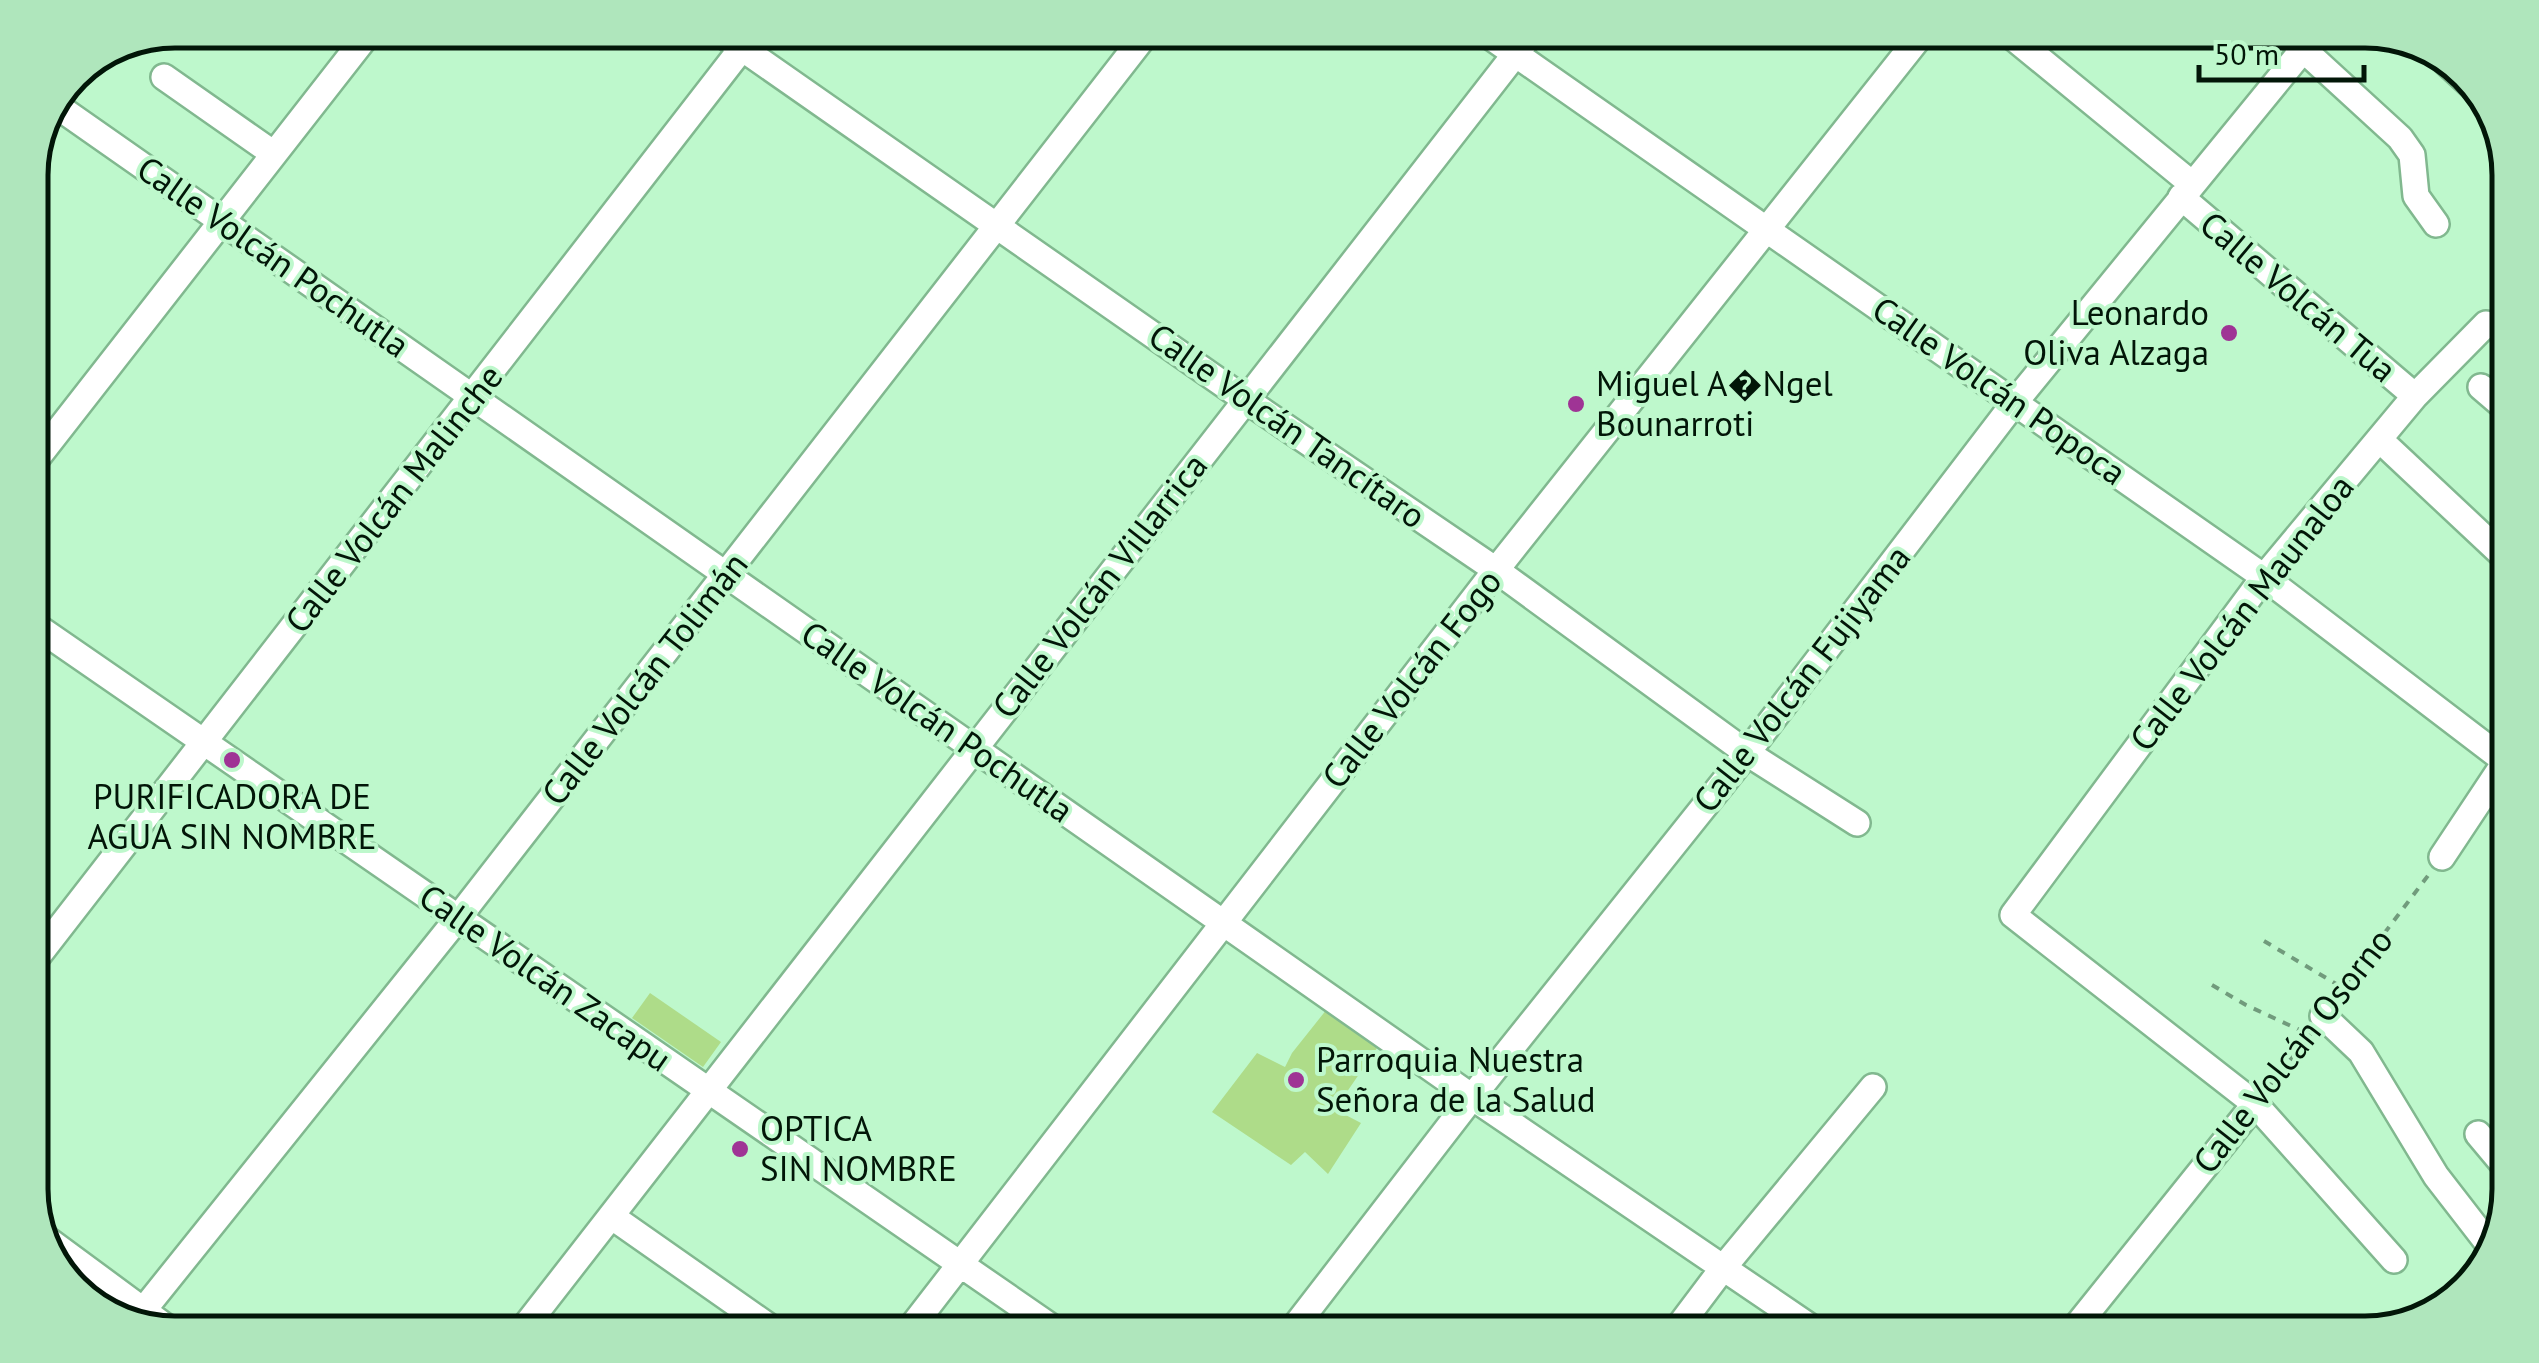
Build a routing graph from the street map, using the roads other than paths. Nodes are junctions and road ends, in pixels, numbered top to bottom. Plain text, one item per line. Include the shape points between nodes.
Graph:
1 (358, 47) edge
2 (743, 47) edge
3 (760, 47) edge
4 (1135, 47) edge
5 (1505, 47) edge
6 (1521, 47) edge
7 (1911, 47) edge
8 (2023, 47) edge
9 (2304, 47) edge
10 (2318, 47) edge
11 (1515, 54) junction
12 (164, 78) dead end
13 (65, 112) edge
14 (274, 154) junction
15 (2186, 190) junction
16 (222, 221) junction
17 (996, 224) junction
18 (2436, 224) dead end
19 (1766, 228) junction
20 (2486, 324) dead end
21 (2481, 387) dead end
22 (2414, 396) junction
23 (2491, 396) edge
24 (474, 397) junction
25 (1246, 400) junction
26 (2015, 402) junction
27 (2380, 440) junction
28 (48, 444) edge
29 (2491, 545) edge
30 (1496, 570) junction
31 (727, 574) junction
32 (2264, 577) junction
33 (48, 634) edge
34 (204, 742) junction
35 (974, 748) junction
36 (2492, 749) edge
37 (1746, 753) junction
38 (2492, 785) edge
39 (1857, 823) dead end
40 (2442, 858) road end
41 (458, 918) junction
42 (1224, 922) junction
43 (48, 943) edge
44 (2316, 1026) road end
45 (1874, 1087) dead end
46 (708, 1090) junction
47 (1472, 1097) junction
48 (2256, 1104) junction
49 (2478, 1134) dead end
50 (2492, 1151) edge
51 (611, 1216) junction
52 (2482, 1236) edge
53 (68, 1258) edge
54 (2394, 1260) dead end
55 (960, 1264) junction
56 (1723, 1268) junction
57 (122, 1304) edge
58 (143, 1311) edge
59 (533, 1316) edge
60 (754, 1316) edge
61 (920, 1316) edge
62 (1035, 1316) edge
63 (1303, 1316) edge
64 (1687, 1316) edge
65 (1794, 1316) edge
66 (2085, 1316) edge

1 - 14 street
2 - 24 street, Calle Volcán Malinche
3 - 17 street, Calle Volcán Tancítaro
4 - 17 street, Calle Volcán Tolimán
5 - 11 street, Calle Volcán Popoca
6 - 11 street, Calle Volcán Villarrica
7 - 19 street, Calle Volcán Fogo
8 - 15 street, Calle Volcán Tua
9 - 15 street, Calle Volcán Fujiyama
10 - 18 street via 2412,155 2416,196
11 - 19 street, Calle Volcán Popoca
11 - 25 street, Calle Volcán Villarrica
12 - 14 street
13 - 16 street, Calle Volcán Pochutla
14 - 16 street
15 - 22 street, Calle Volcán Tua
15 - 26 street, Calle Volcán Fujiyama
16 - 24 street, Calle Volcán Pochutla
16 - 28 street
17 - 25 street, Calle Volcán Tancítaro
17 - 31 street, Calle Volcán Tolimán
19 - 26 street, Calle Volcán Popoca
19 - 30 street, Calle Volcán Fogo
20 - 22 street, Calle Volcán Maunaloa
21 - 23 street
22 - 27 street, Calle Volcán Maunaloa
24 - 31 street, Calle Volcán Pochutla
24 - 34 street, Calle Volcán Malinche
25 - 30 street, Calle Volcán Tancítaro
25 - 35 street, Calle Volcán Villarrica
26 - 32 street, Calle Volcán Popoca
26 - 37 street, Calle Volcán Fujiyama
27 - 29 street, Calle Volcán Tua
27 - 32 street, Calle Volcán Maunaloa
30 - 37 street, Calle Volcán Tancítaro
30 - 42 street, Calle Volcán Fogo
31 - 35 street, Calle Volcán Pochutla
31 - 41 street, Calle Volcán Tolimán
32 - 36 street, Calle Volcán Popoca
32 - 48 street, Calle Volcán Maunaloa via 2013,915
33 - 34 street, Calle Volcán Zacapu
34 - 41 street, Calle Volcán Zacapu
34 - 43 street, Calle Volcán Malinche
35 - 42 street, Calle Volcán Pochutla
35 - 46 street, Calle Volcán Villarrica
37 - 39 street, Calle Volcán Tancítaro
37 - 47 street, Calle Volcán Fujiyama
38 - 40 street
41 - 46 street, Calle Volcán Zacapu
41 - 58 street, Calle Volcán Tolimán
42 - 47 street, Calle Volcán Pochutla
42 - 55 street, Calle Volcán Fogo
44 - 52 street via 2361,1052 2436,1176
45 - 56 street
46 - 51 street, Calle Volcán Villarrica
46 - 55 street, Calle Volcán Zacapu
47 - 56 street, Calle Volcán Pochutla
47 - 63 street, Calle Volcán Fujiyama
48 - 54 street
48 - 66 street, Calle Volcán Osorno
49 - 50 street
51 - 59 street, Calle Volcán Villarrica
51 - 60 street
53 - 57 street
55 - 61 street, Calle Volcán Fogo
55 - 62 street, Calle Volcán Zacapu
56 - 64 street
56 - 65 street, Calle Volcán Pochutla

